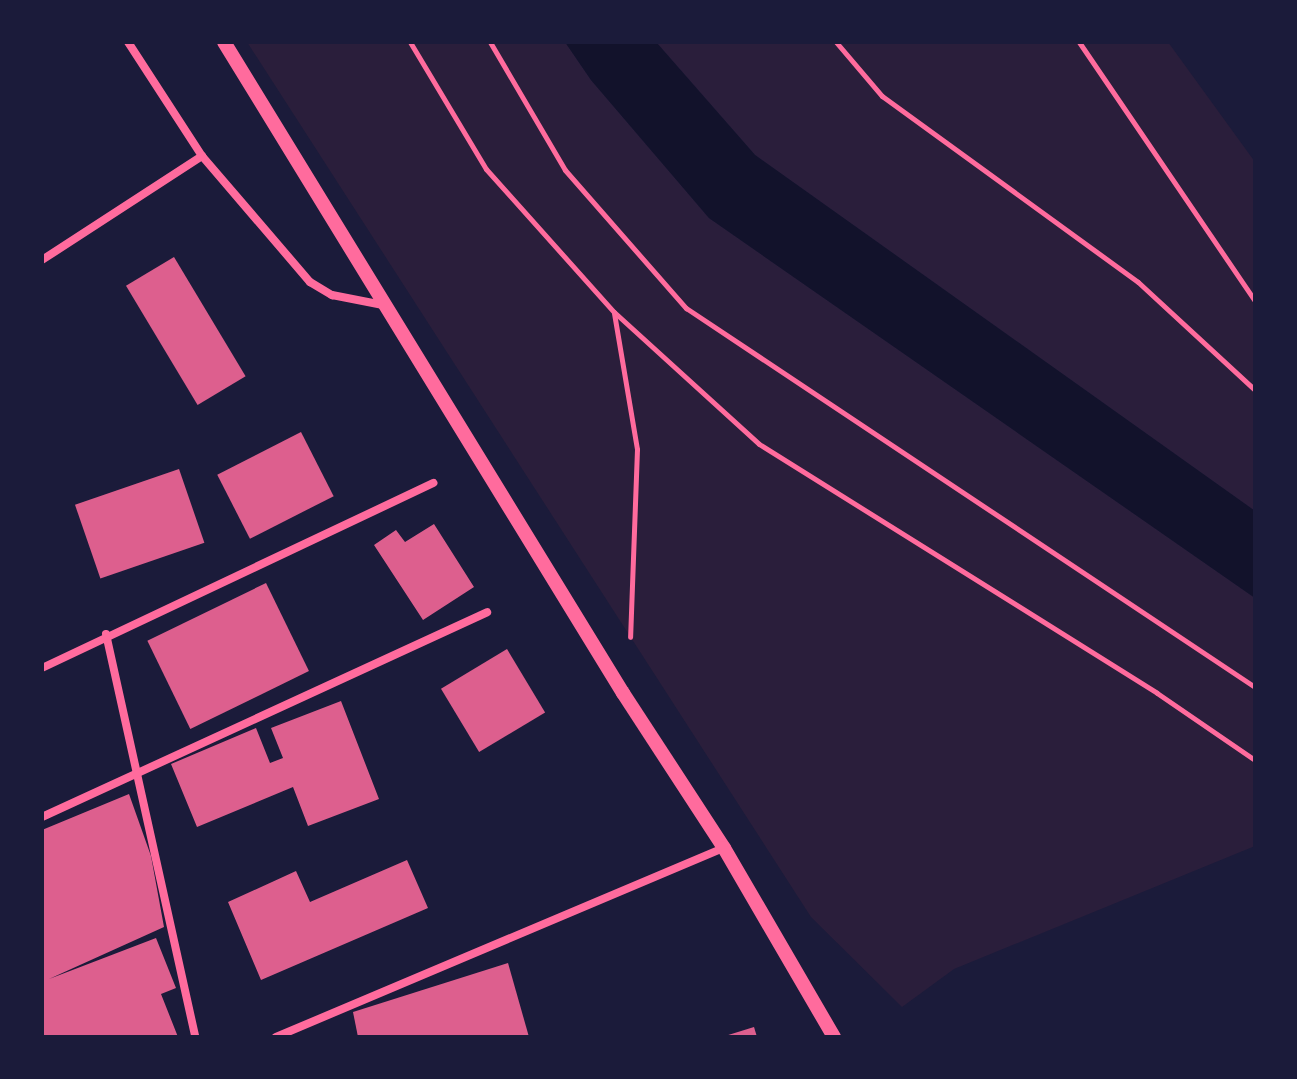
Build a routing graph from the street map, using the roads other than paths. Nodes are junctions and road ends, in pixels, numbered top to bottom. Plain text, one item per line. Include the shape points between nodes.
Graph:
1 (128, 42) edge
2 (224, 42) edge
3 (202, 156) junction
4 (42, 260) edge
5 (388, 306) junction
6 (433, 483) dead end
7 (487, 612) dead end
8 (106, 634) junction
9 (42, 668) edge
10 (137, 770) junction
11 (42, 817) edge
12 (724, 848) junction
13 (195, 1037) edge
14 (276, 1037) edge
15 (834, 1037) edge

1 - 3 street
2 - 5 street
3 - 4 street
3 - 5 street via 310,282 332,295
5 - 12 street via 623,693
6 - 8 street
7 - 10 street
8 - 9 street
8 - 10 street
10 - 11 street
10 - 13 street
12 - 14 street
12 - 15 street

